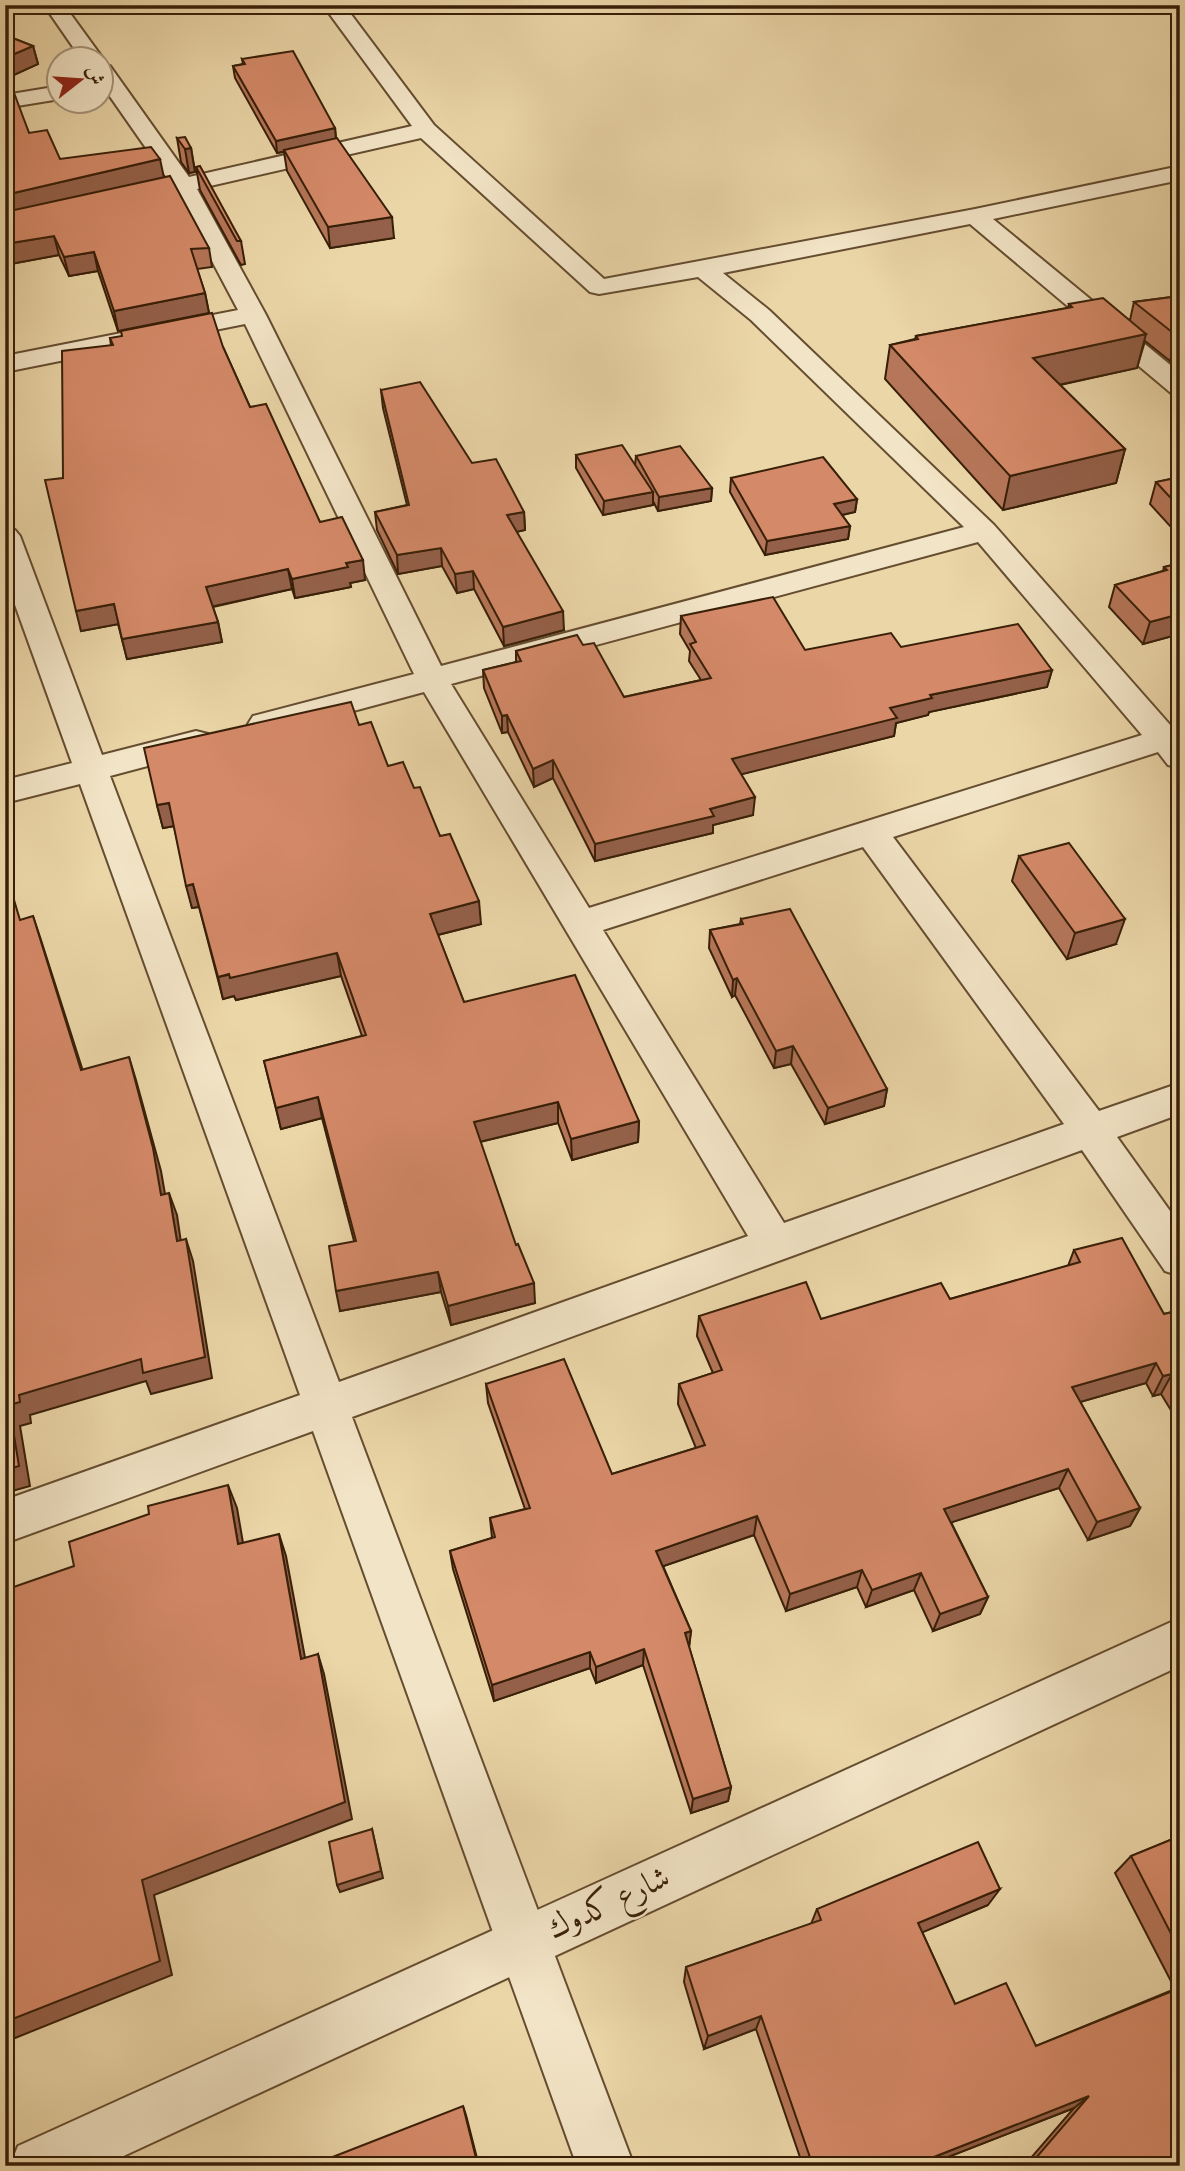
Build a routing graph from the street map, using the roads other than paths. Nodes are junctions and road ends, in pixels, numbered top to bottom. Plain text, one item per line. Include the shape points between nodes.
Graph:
1 (54, 5) edge
2 (333, 5) edge
3 (82, 46) edge
4 (116, 94) edge
5 (46, 95) edge
6 (5, 102) edge
7 (426, 131) junction
8 (1180, 173) edge
9 (183, 185) junction
10 (101, 203) edge
11 (975, 216) junction
12 (704, 269) junction
13 (253, 315) junction
14 (5, 364) edge
15 (1180, 387) edge
16 (984, 531) junction
17 (5, 536) edge
18 (432, 679) junction
19 (1174, 744) edge
20 (92, 769) junction
21 (5, 792) edge
22 (870, 831) junction
23 (580, 923) junction
24 (1180, 1098) edge
25 (1090, 1129) junction
26 (774, 1243) junction
27 (1180, 1259) edge
28 (327, 1405) junction
29 (5, 1522) edge
30 (1180, 1641) edge
31 (524, 1943) junction
32 (38, 2166) edge
33 (606, 2166) edge

1 - 3 street
2 - 7 street
4 - 9 street
5 - 6 street
7 - 9 street
7 - 12 street via 600,287
8 - 11 street
9 - 10 street
9 - 13 street
11 - 12 street
11 - 15 street
12 - 16 street via 760,315
13 - 14 street
13 - 18 street
16 - 18 street
16 - 19 street
17 - 20 street
18 - 20 street
18 - 23 street
19 - 22 street
20 - 21 street
20 - 28 street
22 - 23 street
22 - 25 street
23 - 26 street
24 - 25 street
25 - 26 street
25 - 27 street
26 - 28 street
28 - 29 street
28 - 31 street
30 - 31 street, شارع كدوك
31 - 32 street, شارع كدوك
31 - 33 street

